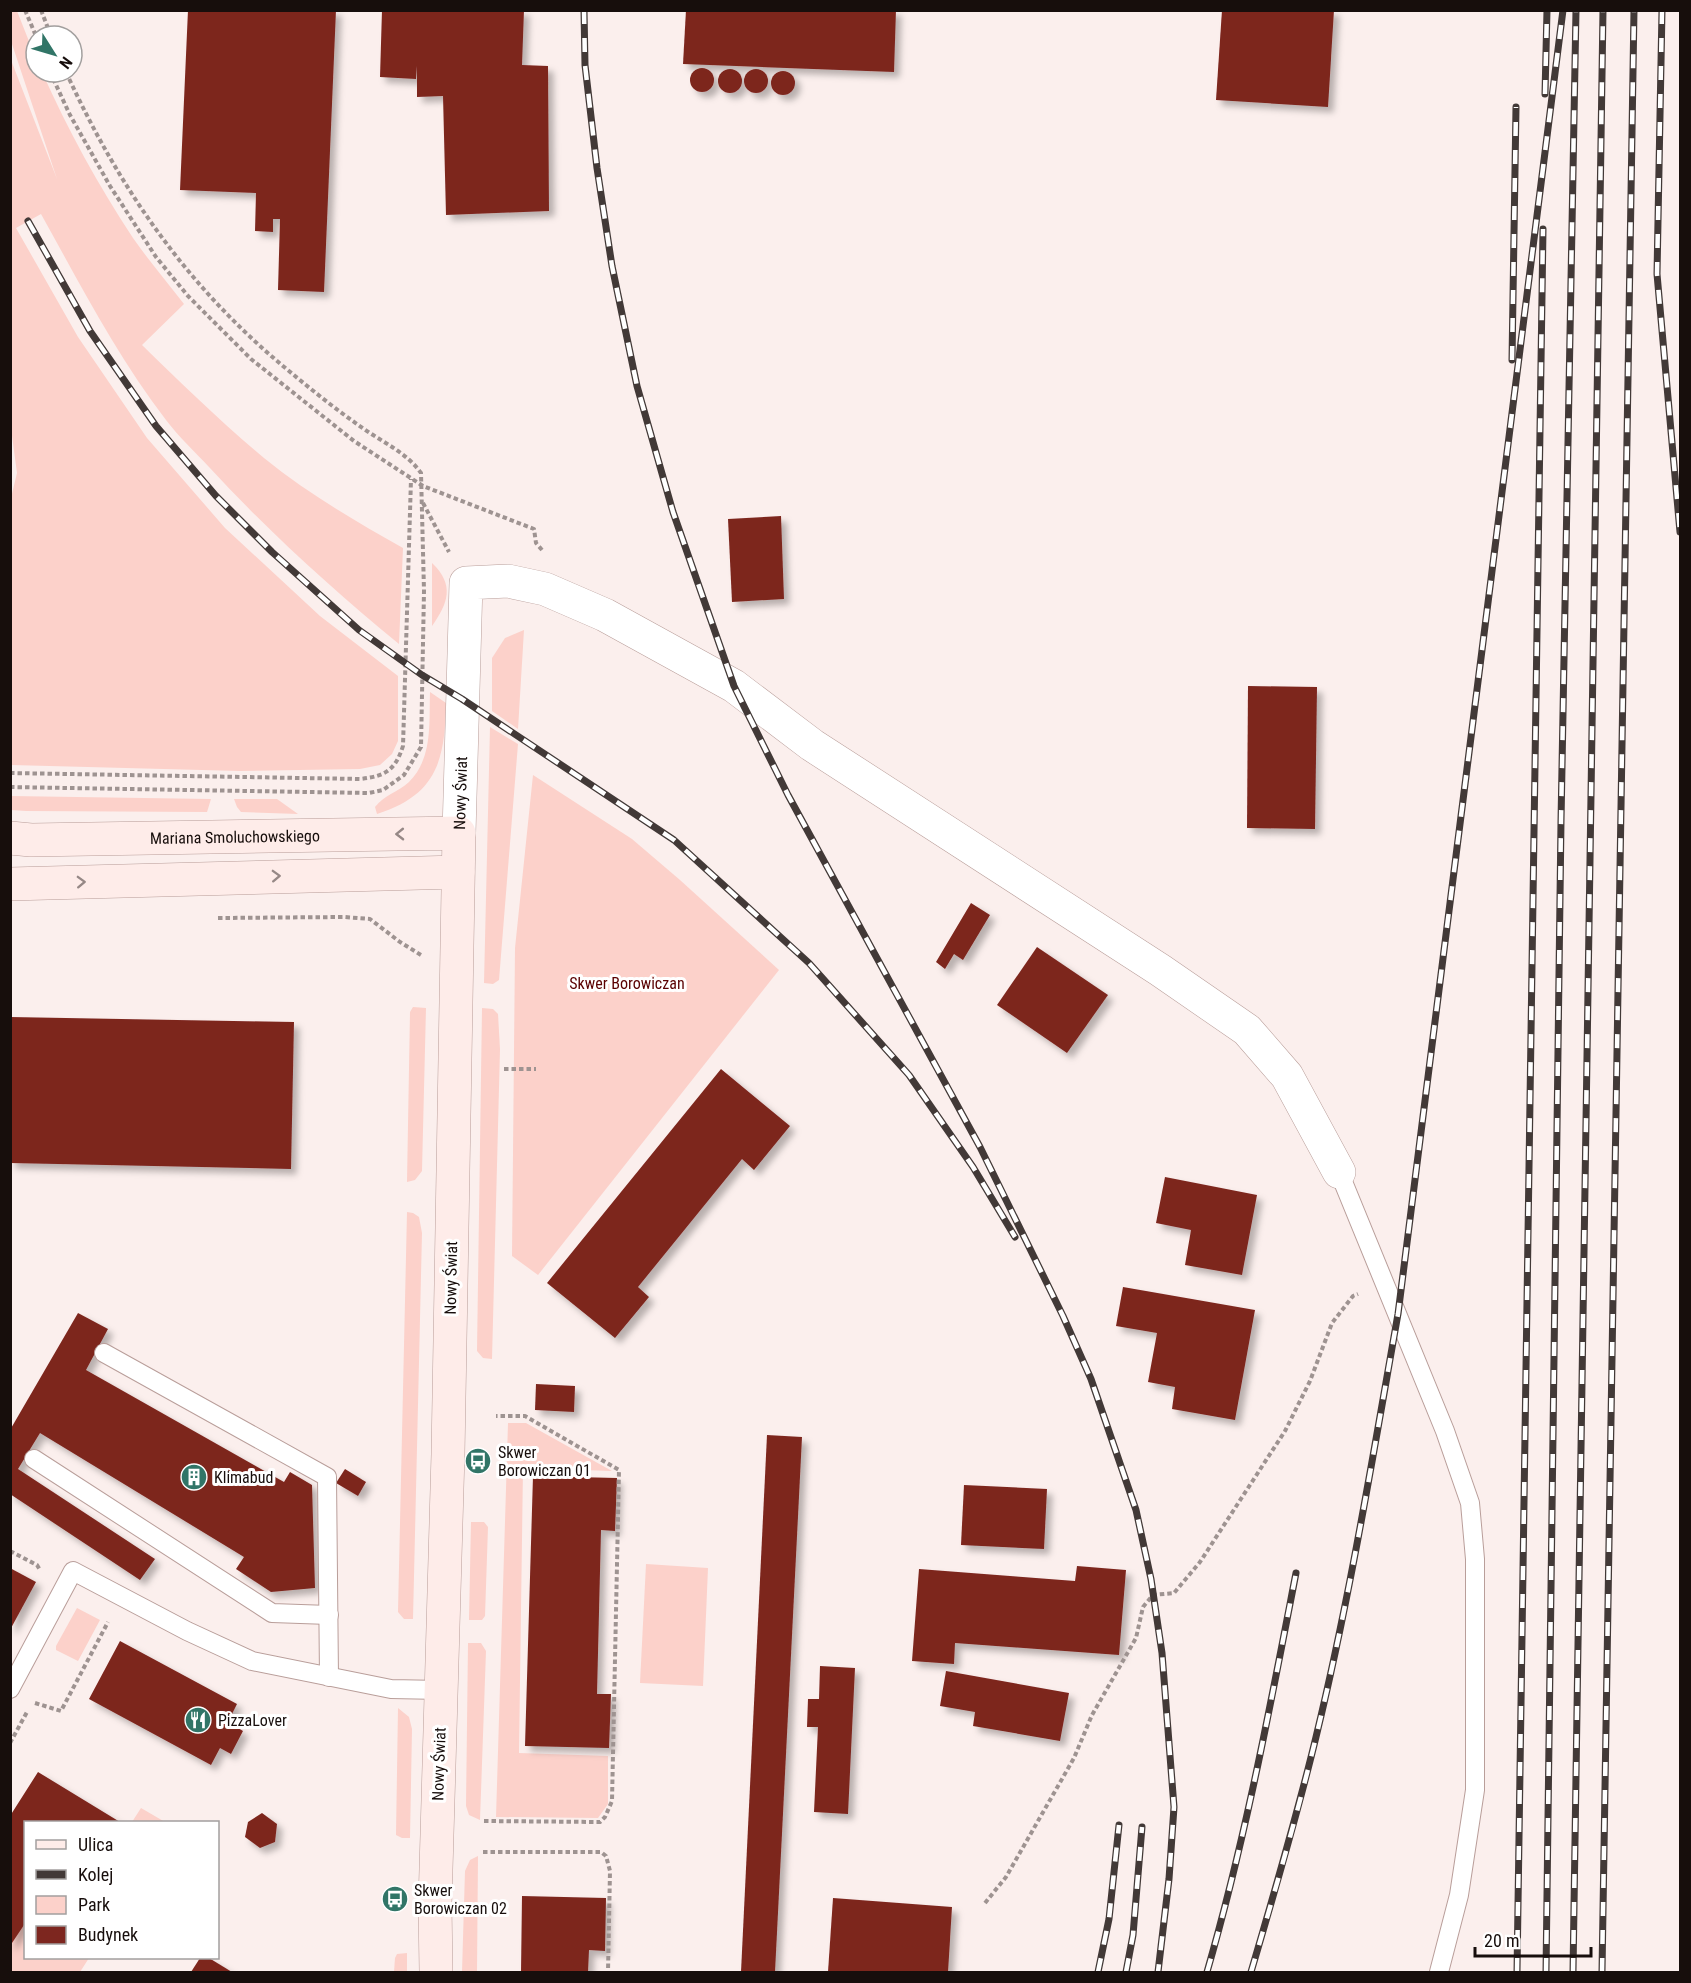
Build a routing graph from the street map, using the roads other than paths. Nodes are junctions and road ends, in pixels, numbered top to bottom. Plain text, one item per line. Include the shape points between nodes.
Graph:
1 (459, 833) junction
2 (10, 838) edge
3 (458, 872) junction
4 (10, 884) edge
5 (1339, 1172) joint
6 (104, 1353) dead end
7 (34, 1459) dead end
8 (329, 1615) junction
9 (329, 1677) junction
10 (10, 1689) edge
11 (441, 1690) junction
12 (436, 1972) edge
13 (1438, 1972) edge

1 -> 2 street, Mariana Smoluchowskiego
1 - 3 street, Nowy Świat
1 - 5 street, Nowy Świat via 466,583 508,581 545,589 605,615 724,681 812,745 1246,1030 1287,1076
4 -> 3 street
3 - 11 street, Nowy Świat
5 - 13 lane via 1445,1431 1470,1503 1475,1560 1475,1790 1459,1895
6 - 8 lane via 327,1477
7 - 8 lane via 272,1613
8 - 9 lane
9 - 10 lane via 252,1661 73,1571
9 - 11 lane via 391,1689
11 - 12 street, Nowy Świat

